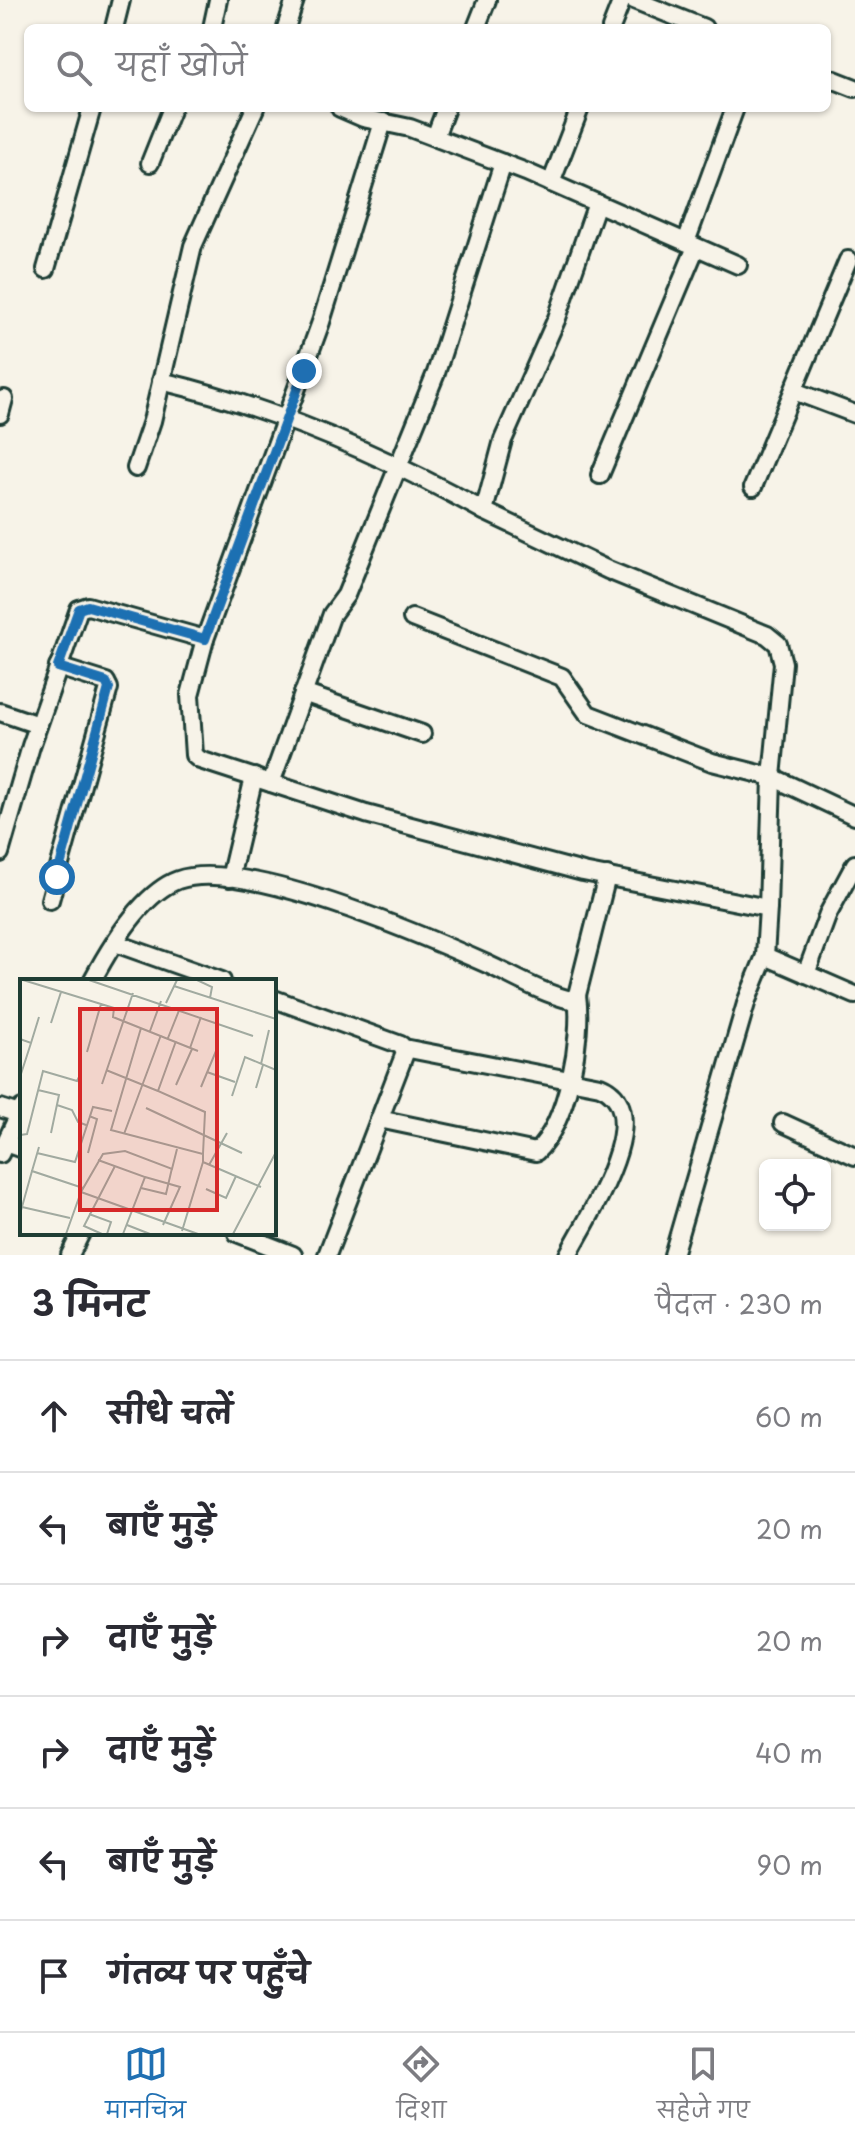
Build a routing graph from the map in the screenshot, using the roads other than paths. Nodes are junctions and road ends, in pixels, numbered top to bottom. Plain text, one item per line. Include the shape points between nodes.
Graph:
1 (121, 0) edge
2 (218, 0) edge
3 (295, 0) edge
4 (487, 0) edge
5 (622, 0) edge
6 (634, 0) edge
7 (115, 24) edge
8 (213, 24) edge
9 (287, 24) edge
10 (478, 24) edge
11 (613, 24) edge
12 (694, 24) edge
13 (831, 79) edge
14 (855, 88) edge
15 (91, 112) edge
16 (170, 112) edge
17 (253, 112) edge
18 (352, 112) edge
19 (444, 112) edge
20 (578, 112) edge
21 (734, 112) edge
22 (383, 122) junction
23 (435, 137) junction
24 (150, 163) dead end
25 (503, 163) junction
26 (551, 183) junction
27 (597, 203) junction
28 (691, 244) junction
29 (848, 260) dead end
30 (738, 265) dead end
31 (46, 269) dead end
32 (161, 381) junction
33 (794, 391) junction
34 (855, 414) edge
35 (287, 419) junction
36 (401, 465) junction
37 (136, 468) dead end
38 (600, 475) dead end
39 (753, 487) dead end
40 (484, 511) junction
41 (412, 618) dead end
42 (205, 639) junction
43 (58, 667) junction
44 (303, 693) junction
45 (0, 712) edge
46 (38, 725) junction
47 (422, 734) dead end
48 (254, 777) junction
49 (772, 777) junction
50 (271, 783) junction
51 (855, 816) edge
52 (0, 853) edge
53 (855, 864) edge
54 (607, 876) junction
55 (230, 878) junction
56 (50, 900) dead end
57 (768, 908) junction
58 (115, 943) junction
59 (765, 956) junction
60 (806, 974) junction
61 (93, 979) edge
62 (216, 979) edge
63 (577, 995) junction
64 (855, 995) edge
65 (276, 1000) edge
66 (404, 1048) junction
67 (571, 1080) junction
68 (0, 1108) edge
69 (20, 1111) edge
70 (379, 1119) junction
71 (783, 1123) dead end
72 (2, 1148) edge
73 (855, 1156) edge
74 (80, 1235) edge
75 (242, 1235) edge
76 (70, 1255) edge
77 (293, 1255) edge
78 (327, 1255) edge
79 (568, 1255) edge
80 (673, 1255) edge

1 - 7 street
2 - 8 street
3 - 9 street
4 - 10 street
5 - 11 street
6 - 12 street
13 - 14 street
15 - 31 street
16 - 24 street
17 - 32 street via 193,246
18 - 22 street
19 - 23 street
20 - 26 street
21 - 28 street
22 - 23 street
22 - 35 street
23 - 25 street
25 - 26 street
25 - 36 street
26 - 27 street
27 - 28 street
27 - 40 street via 557,318 503,440
28 - 30 street
28 - 38 street
29 - 33 street
32 - 35 street via 228,397
32 - 37 street
33 - 34 street
33 - 39 street
35 - 36 street
35 - 42 street
36 - 40 street
36 - 44 street via 346,595 332,614
40 - 49 street via 778,644 783,663
41 - 49 street via 562,677 588,714 712,762
42 - 43 street via 88,606 79,609
42 - 48 street via 190,695 194,755
43 - 46 street
43 - 56 street via 106,682 109,688
44 - 47 street
44 - 50 street
45 - 46 street
46 - 52 street
48 - 50 street
48 - 55 street
49 - 51 street
49 - 57 street
50 - 54 street via 366,814
53 - 60 street via 828,914
54 - 57 street
54 - 63 street
55 - 58 street via 177,880 141,907
55 - 63 street via 394,922 563,998
57 - 59 street
58 - 61 street
58 - 62 street
59 - 60 street
59 - 80 street via 747,1000
60 - 64 street
63 - 67 street via 581,1023
65 - 66 street
66 - 67 street
66 - 70 street
67 - 70 street via 545,1144 536,1152
67 - 79 street via 609,1089 626,1123 615,1159
68 - 69 street
69 - 72 street
70 - 78 street
71 - 73 street
74 - 76 street
75 - 77 street

